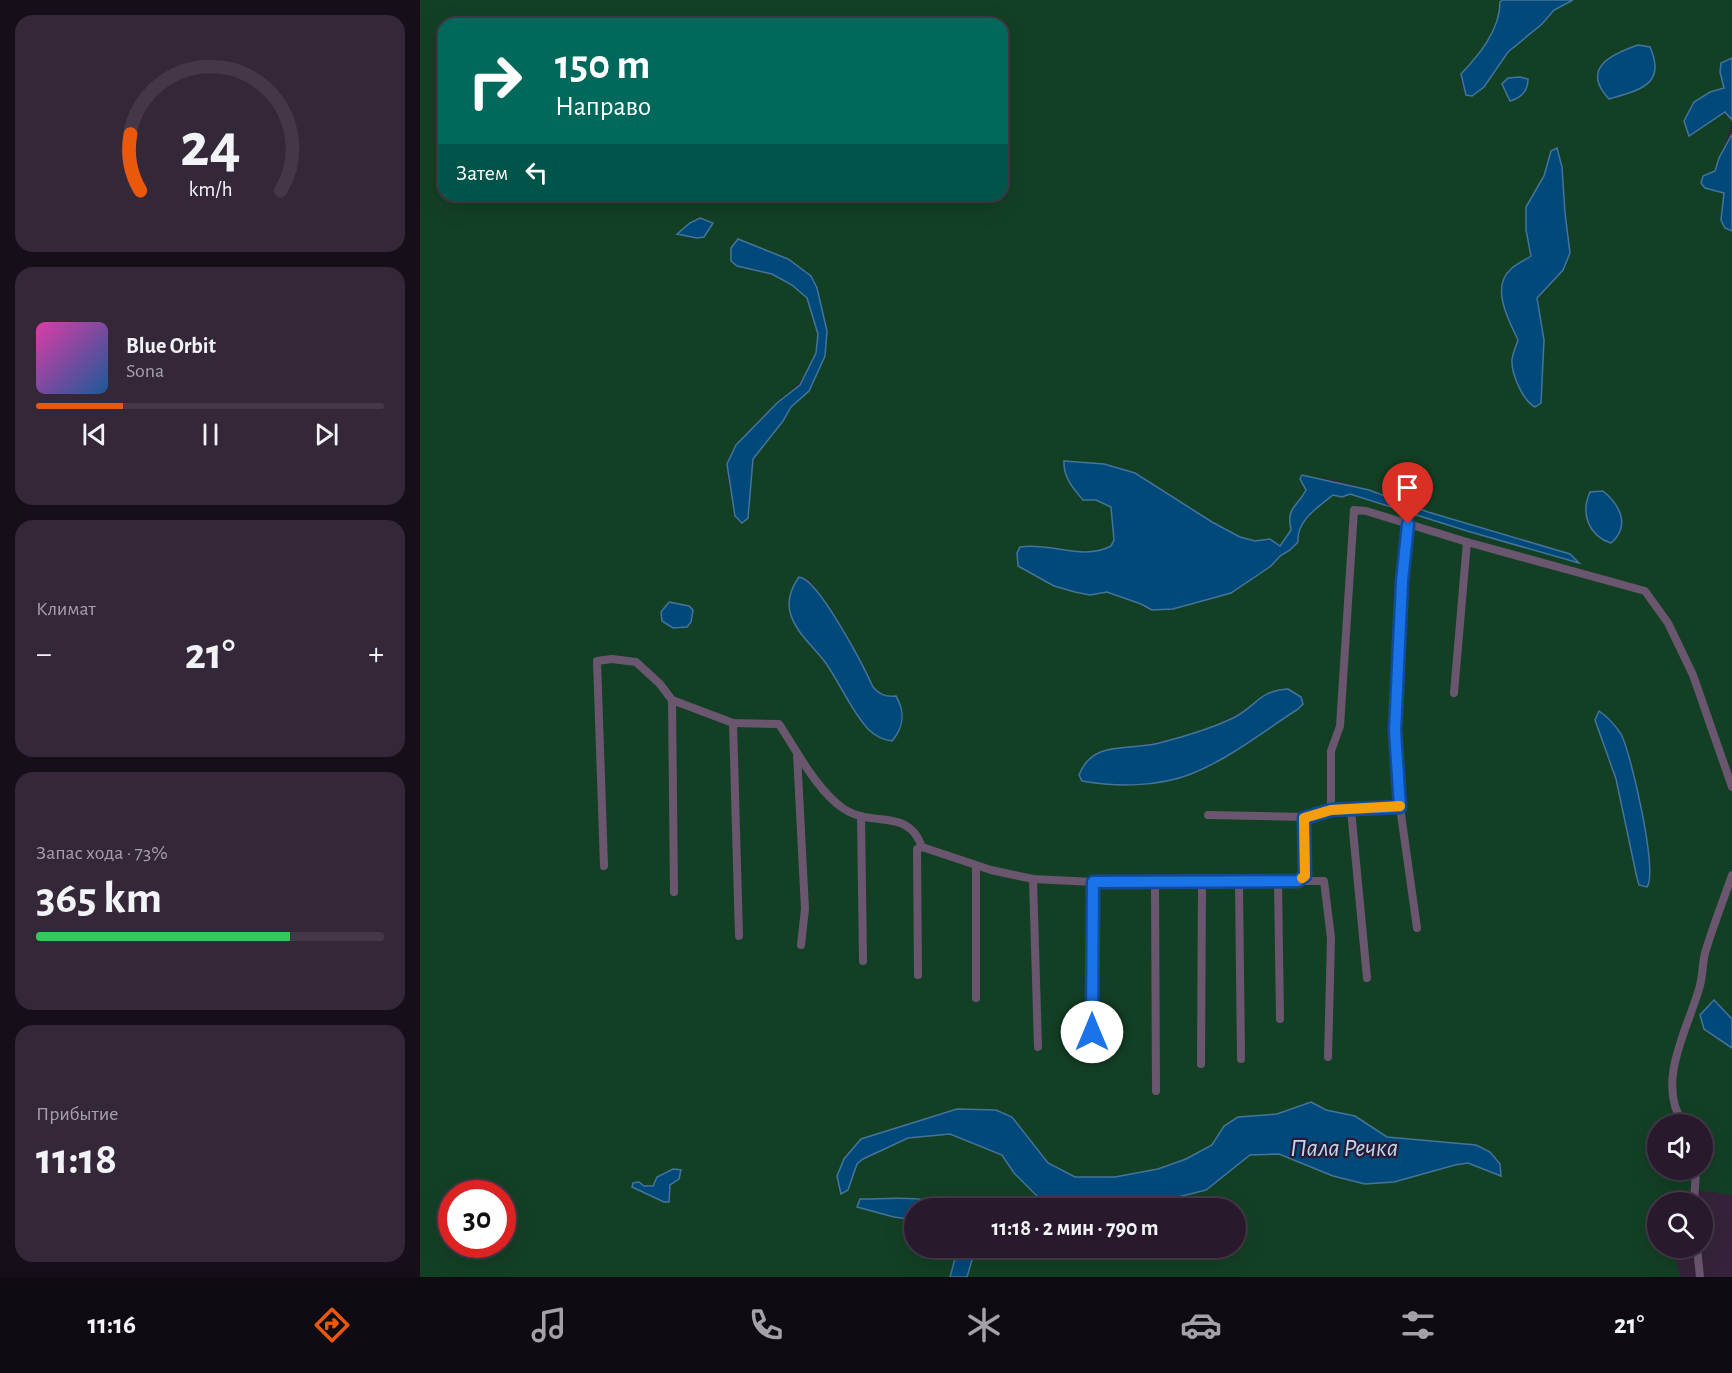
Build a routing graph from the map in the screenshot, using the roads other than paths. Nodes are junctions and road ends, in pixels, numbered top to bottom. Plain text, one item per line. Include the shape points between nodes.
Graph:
1 (1408, 524) junction
2 (1467, 542) junction
3 (1454, 693) dead end
4 (672, 700) junction
5 (733, 723) junction
6 (797, 751) junction
7 (1732, 788) edge
8 (1400, 807) junction
9 (1331, 810) junction
10 (1351, 810) junction
11 (1208, 815) dead end
12 (861, 816) junction
13 (1304, 818) junction
14 (922, 847) junction
15 (604, 866) dead end
16 (976, 866) junction
17 (1732, 874) edge
18 (1033, 879) junction
19 (1298, 881) junction
20 (1093, 882) junction
21 (1278, 882) junction
22 (1155, 883) junction
23 (1202, 883) junction
24 (1239, 883) junction
25 (675, 892) dead end
26 (1417, 928) dead end
27 (739, 936) dead end
28 (801, 945) dead end
29 (863, 960) dead end
30 (918, 975) dead end
31 (1367, 978) dead end
32 (976, 998) dead end
33 (1280, 1019) dead end
34 (1038, 1047) dead end
35 (1091, 1056) dead end
36 (1328, 1057) dead end
37 (1241, 1059) dead end
38 (1201, 1064) dead end
39 (1156, 1091) dead end
40 (1678, 1114) edge
41 (1698, 1258) edge
42 (1700, 1277) edge

1 - 2 street
1 - 8 street via 1395,731
1 - 9 street via 1354,510 1340,726 1331,752
2 - 3 street
2 - 7 street via 1645,591 1668,623 1693,675
4 - 5 street
4 - 15 street via 636,662 597,661
4 - 25 street
5 - 6 street via 779,724
5 - 27 street
6 - 12 street via 839,805
6 - 28 street via 805,909
8 - 10 street
8 - 26 street
9 - 10 street
9 - 13 street
10 - 31 street
11 - 13 street
12 - 14 street via 910,826
12 - 29 street
13 - 19 street via 1305,876
14 - 16 street
14 - 30 street via 917,849
16 - 18 street
16 - 32 street
17 - 40 street via 1704,955 1699,990 1681,1036 1672,1086
18 - 20 street
18 - 34 street
19 - 21 street
19 - 36 street via 1324,881 1331,938
20 - 22 street
20 - 35 street
21 - 24 street
21 - 33 street
22 - 23 street
22 - 39 street
23 - 24 street
23 - 38 street
24 - 37 street
41 - 42 street

